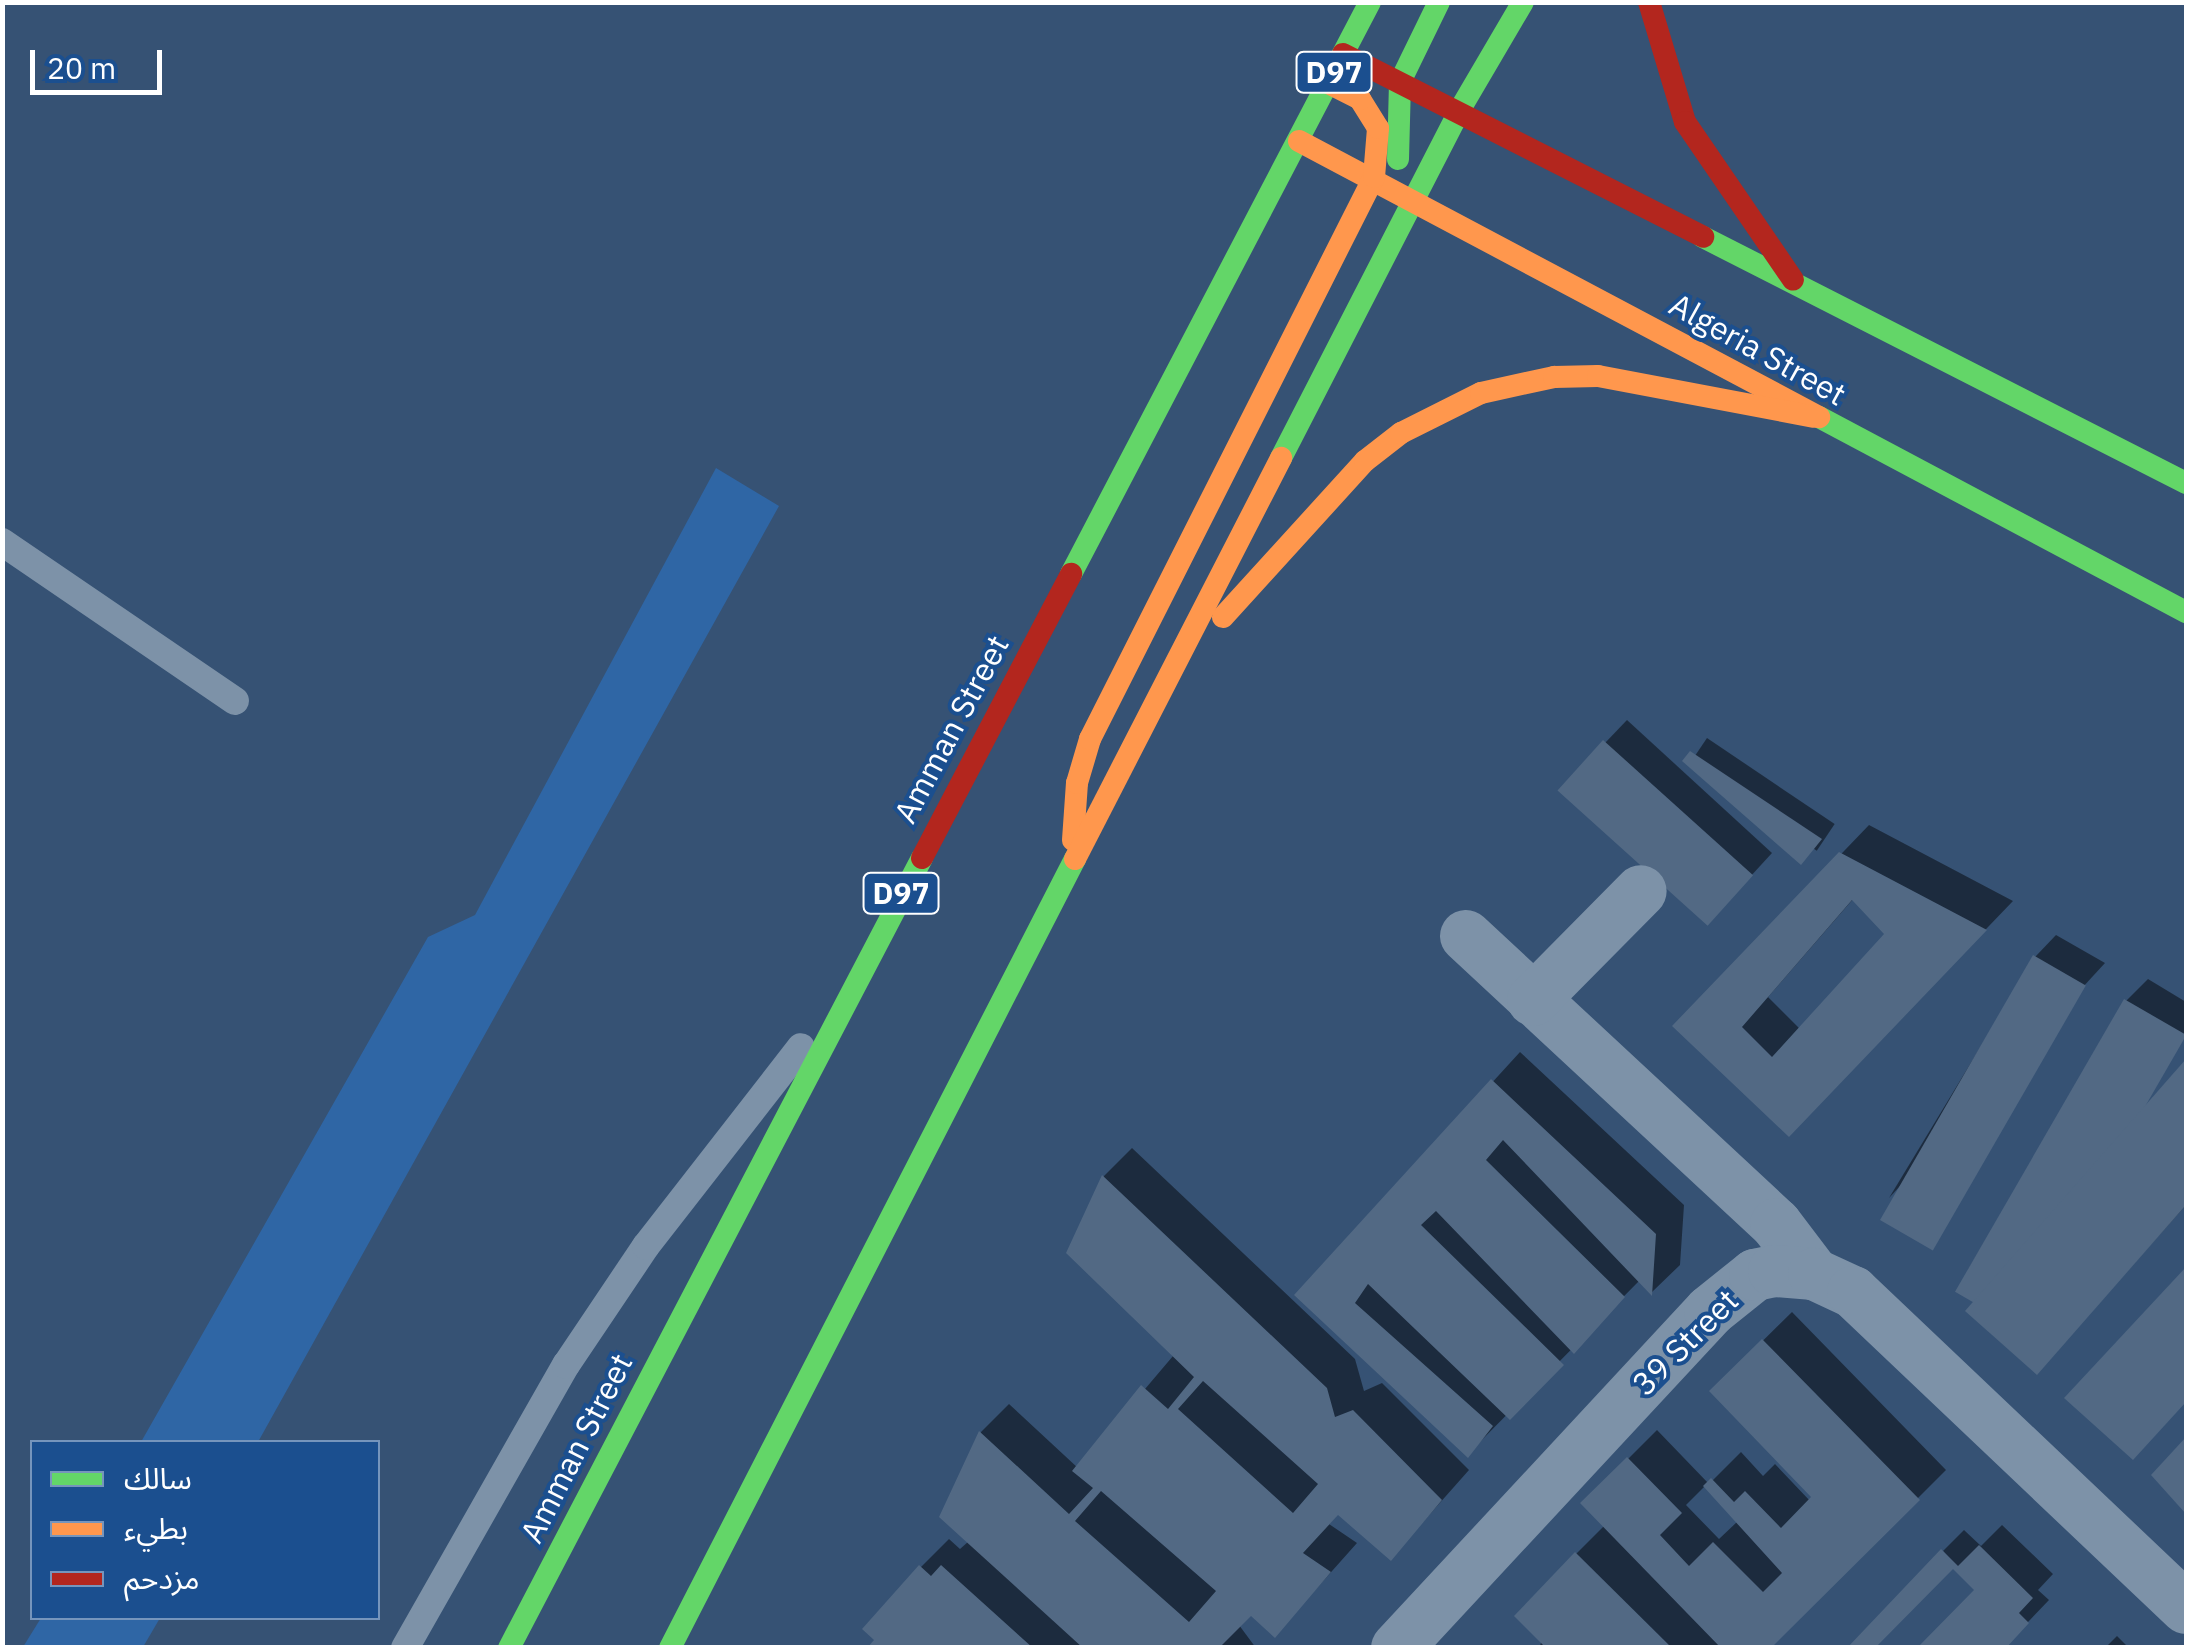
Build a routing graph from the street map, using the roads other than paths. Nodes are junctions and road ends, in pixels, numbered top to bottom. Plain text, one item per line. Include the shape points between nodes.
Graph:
1 (1370, 2) edge
2 (1440, 2) edge
3 (1523, 2) edge
4 (1648, 2) edge
5 (1343, 54) junction
6 (1400, 82) junction
7 (1328, 83) junction
8 (1460, 111) junction
9 (1299, 142) junction
10 (1374, 177) junction
11 (1417, 200) junction
12 (1792, 280) junction
13 (1814, 417) junction
14 (2186, 483) edge
15 (2, 542) edge
16 (2186, 612) edge
17 (1174, 670) junction
18 (235, 701) dead end
19 (1072, 868) junction
20 (1642, 891) dead end
21 (1466, 936) dead end
22 (850, 988) junction
23 (1534, 1000) junction
24 (1734, 1188) junction
25 (1814, 1274) junction
26 (1734, 1289) junction
27 (2186, 1608) edge
28 (406, 1648) edge
29 (508, 1648) edge
30 (670, 1648) edge
31 (1397, 1648) edge

1 - 5 main road, Amman Street / D97
2 - 6 main road
3 - 8 main road
4 - 12 main road via 1685,122
5 - 6 main road
5 - 7 main road, Amman Street / D97
6 - 8 main road
6 - 11 main road via 1397,157
7 - 9 main road, Amman Street / D97
7 - 10 main road via 1371,113 1381,144
8 - 11 main road
8 - 12 main road
9 - 10 main road, Algeria Street
9 - 22 main road, Amman Street / D97
10 - 11 main road, Algeria Street
10 - 19 main road via 1090,738 1077,783
11 - 13 main road, Algeria Street
11 - 17 main road
12 - 14 main road
13 - 16 main road, Algeria Street
13 - 17 main road via 1598,376 1554,377 1481,393 1401,432 1365,460
15 - 18 lane
17 - 19 main road
19 - 30 main road
20 - 23 street
21 - 23 street
22 - 28 lane via 646,1246 502,1472
22 - 29 main road, Amman Street / D97
23 - 24 street
24 - 25 street via 1776,1224
24 - 26 street
25 - 26 street, 39 Street via 1774,1271
25 - 27 street, 39 Street via 1853,1292
26 - 31 street, 39 Street

